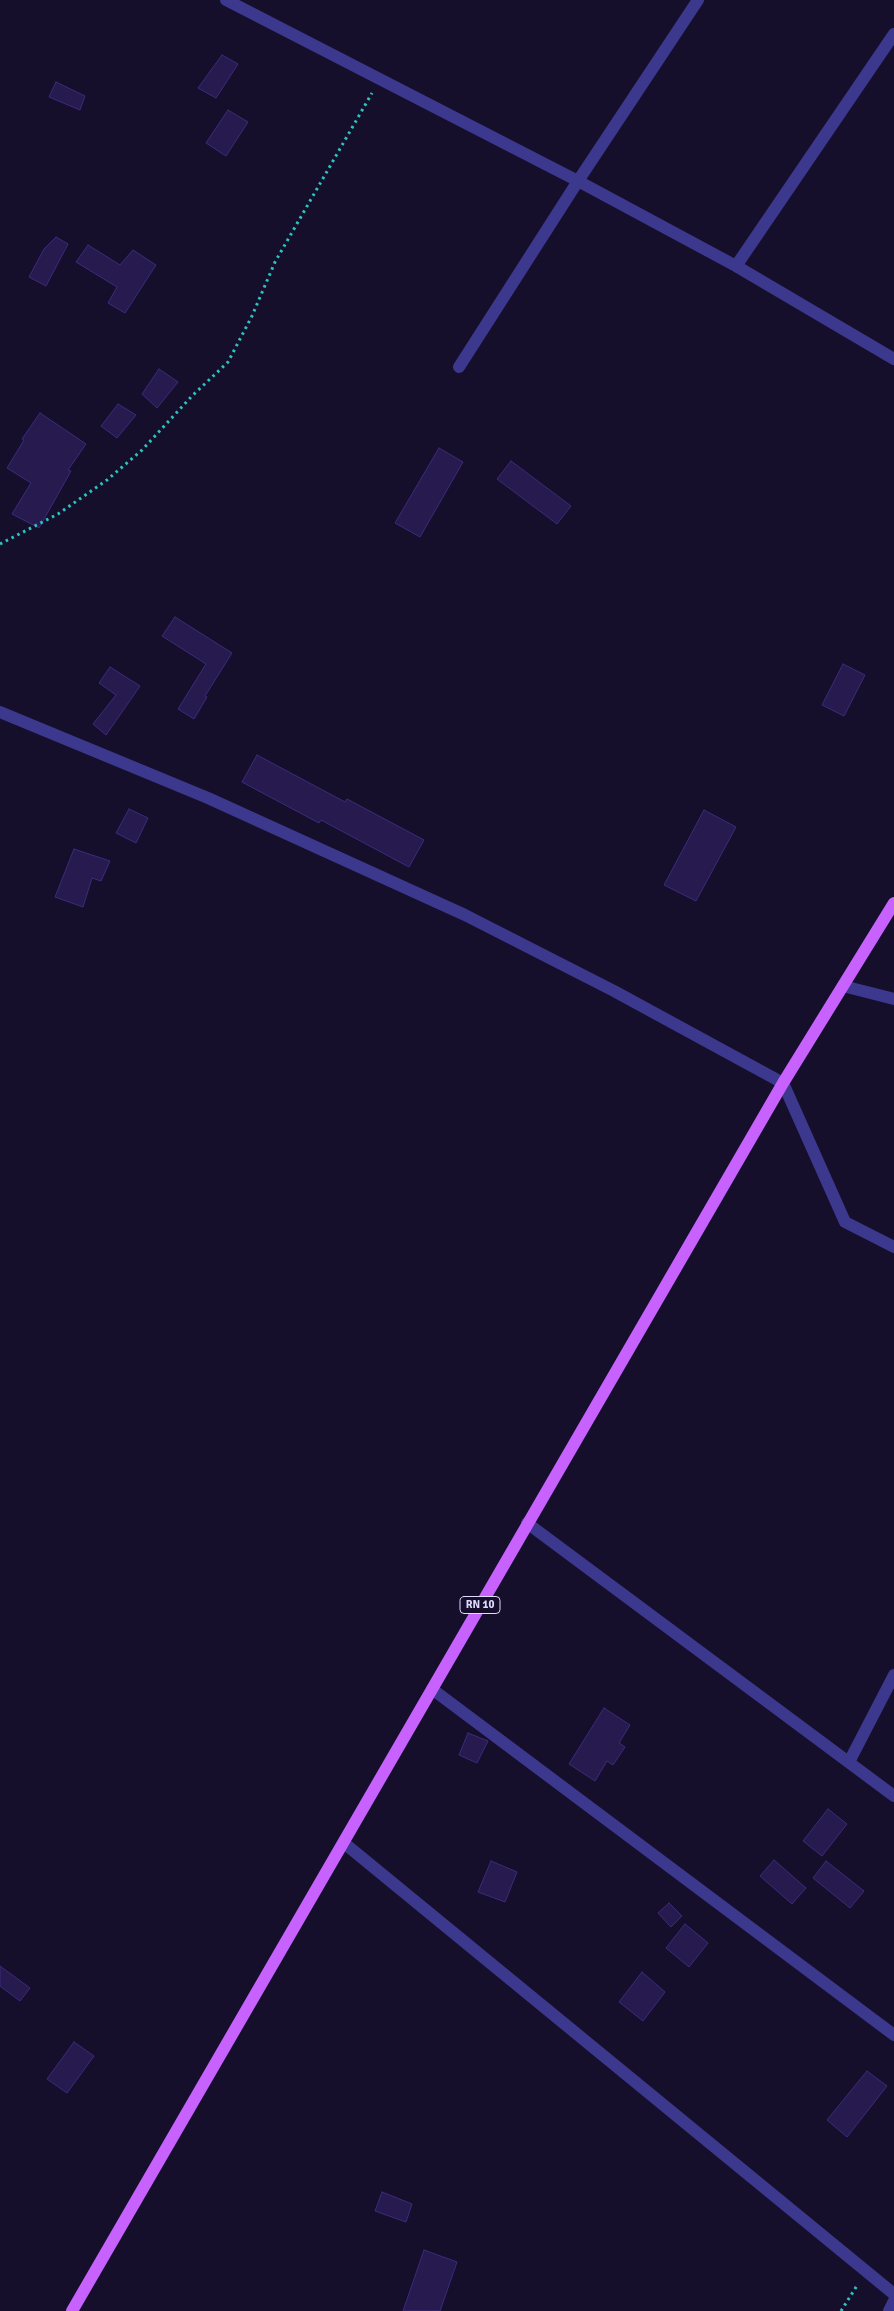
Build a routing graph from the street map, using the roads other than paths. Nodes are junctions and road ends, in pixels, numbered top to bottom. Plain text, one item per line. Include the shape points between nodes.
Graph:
1 (226, 0) edge
2 (698, 0) edge
3 (894, 34) edge
4 (578, 182) junction
5 (736, 266) junction
6 (894, 359) edge
7 (459, 367) dead end
8 (0, 712) edge
9 (894, 903) edge
10 (843, 986) junction
11 (894, 999) edge
12 (783, 1083) junction
13 (894, 1247) edge
14 (527, 1523) junction
15 (894, 1675) edge
16 (432, 1689) junction
17 (849, 1762) junction
18 (894, 1796) edge
19 (344, 1842) junction
20 (894, 2035) edge
21 (894, 2294) edge
22 (894, 2301) edge
23 (72, 2311) edge
24 (890, 2311) edge

1 - 4 street
2 - 4 street
3 - 5 street
4 - 5 street
4 - 7 street
5 - 6 street
8 - 12 street via 208,798 465,915
9 - 10 main road, RN 10
10 - 11 street
10 - 12 main road, RN 10
12 - 13 street via 846,1222
12 - 14 main road, RN 10
14 - 16 main road, RN 10
14 - 17 street
15 - 17 street
16 - 19 main road, RN 10
16 - 20 street
17 - 18 street
19 - 21 street
19 - 23 main road, RN 10
22 - 24 street

